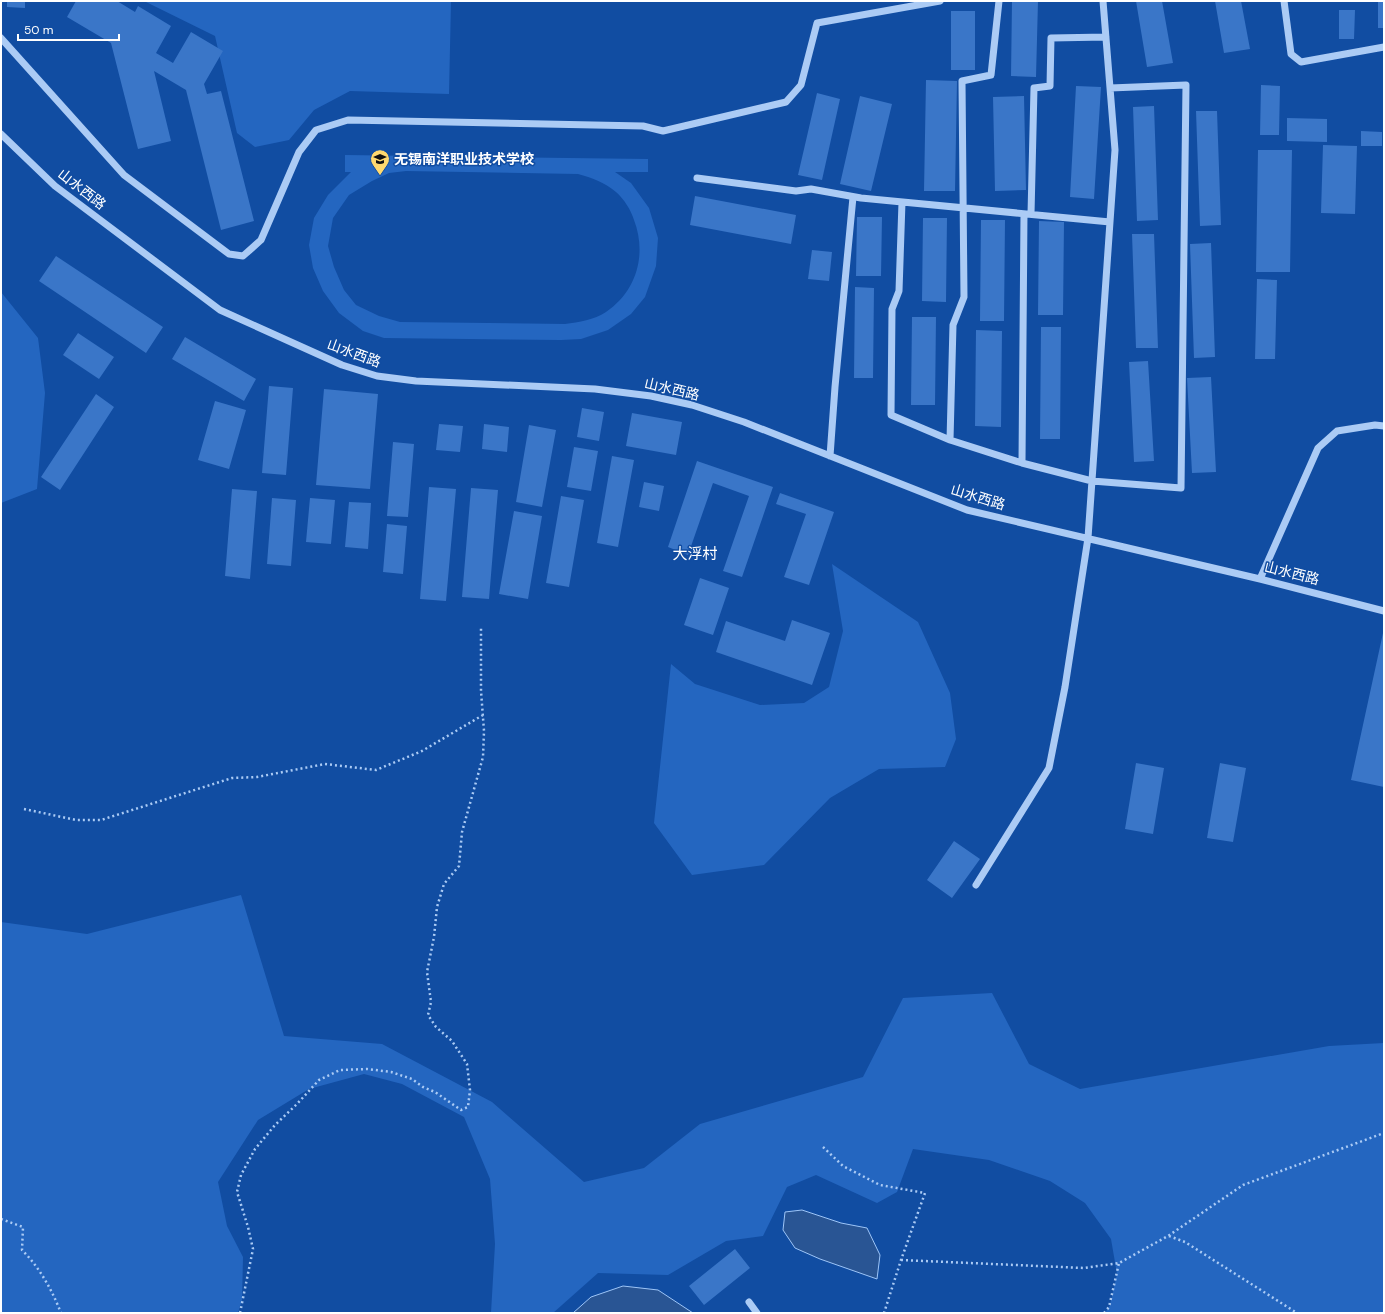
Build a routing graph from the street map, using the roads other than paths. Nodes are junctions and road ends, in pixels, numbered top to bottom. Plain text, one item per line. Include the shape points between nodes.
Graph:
1 (940, 1) edge
2 (999, 1) edge
3 (1103, 1) edge
4 (1284, 1) edge
5 (1106, 37) junction
6 (1, 38) edge
7 (1384, 47) edge
8 (1110, 88) junction
9 (1, 134) edge
10 (697, 178) dead end
11 (854, 197) junction
12 (902, 202) junction
13 (964, 208) junction
14 (1027, 214) junction
15 (1110, 222) junction
16 (1384, 426) edge
17 (950, 440) junction
18 (830, 456) junction
19 (1022, 463) junction
20 (1092, 481) junction
21 (1088, 538) junction
22 (1260, 578) junction
23 (1384, 611) edge
24 (976, 885) dead end
25 (750, 1302) dead end
26 (757, 1313) edge

1 - 6 street via 817,23 800,85 786,102 663,131 643,126 348,120 316,130 299,152 261,240 243,256 229,254 124,175
2 - 13 street via 991,75 962,81
3 - 5 street
4 - 7 street via 1291,54 1301,62
5 - 8 street
5 - 14 street via 1051,38 1050,86 1034,88
8 - 15 street via 1115,150
8 - 20 street via 1186,85 1181,488
9 - 18 street, 山水西路 via 54,186 220,310 342,365 377,376 416,381 595,388 651,396 692,405 744,422
10 - 11 street via 796,191 811,189
11 - 12 street
11 - 18 street
12 - 13 street
12 - 17 street via 899,291 892,309 891,415
13 - 14 street
13 - 17 street via 964,297 953,325
14 - 15 street
14 - 19 street
15 - 20 street
16 - 22 street via 1337,431 1318,448
17 - 19 street
18 - 21 street, 山水西路 via 967,510
19 - 20 street
20 - 21 street
21 - 22 street, 山水西路
21 - 24 street via 1050,768
22 - 23 street, 山水西路
25 - 26 street

